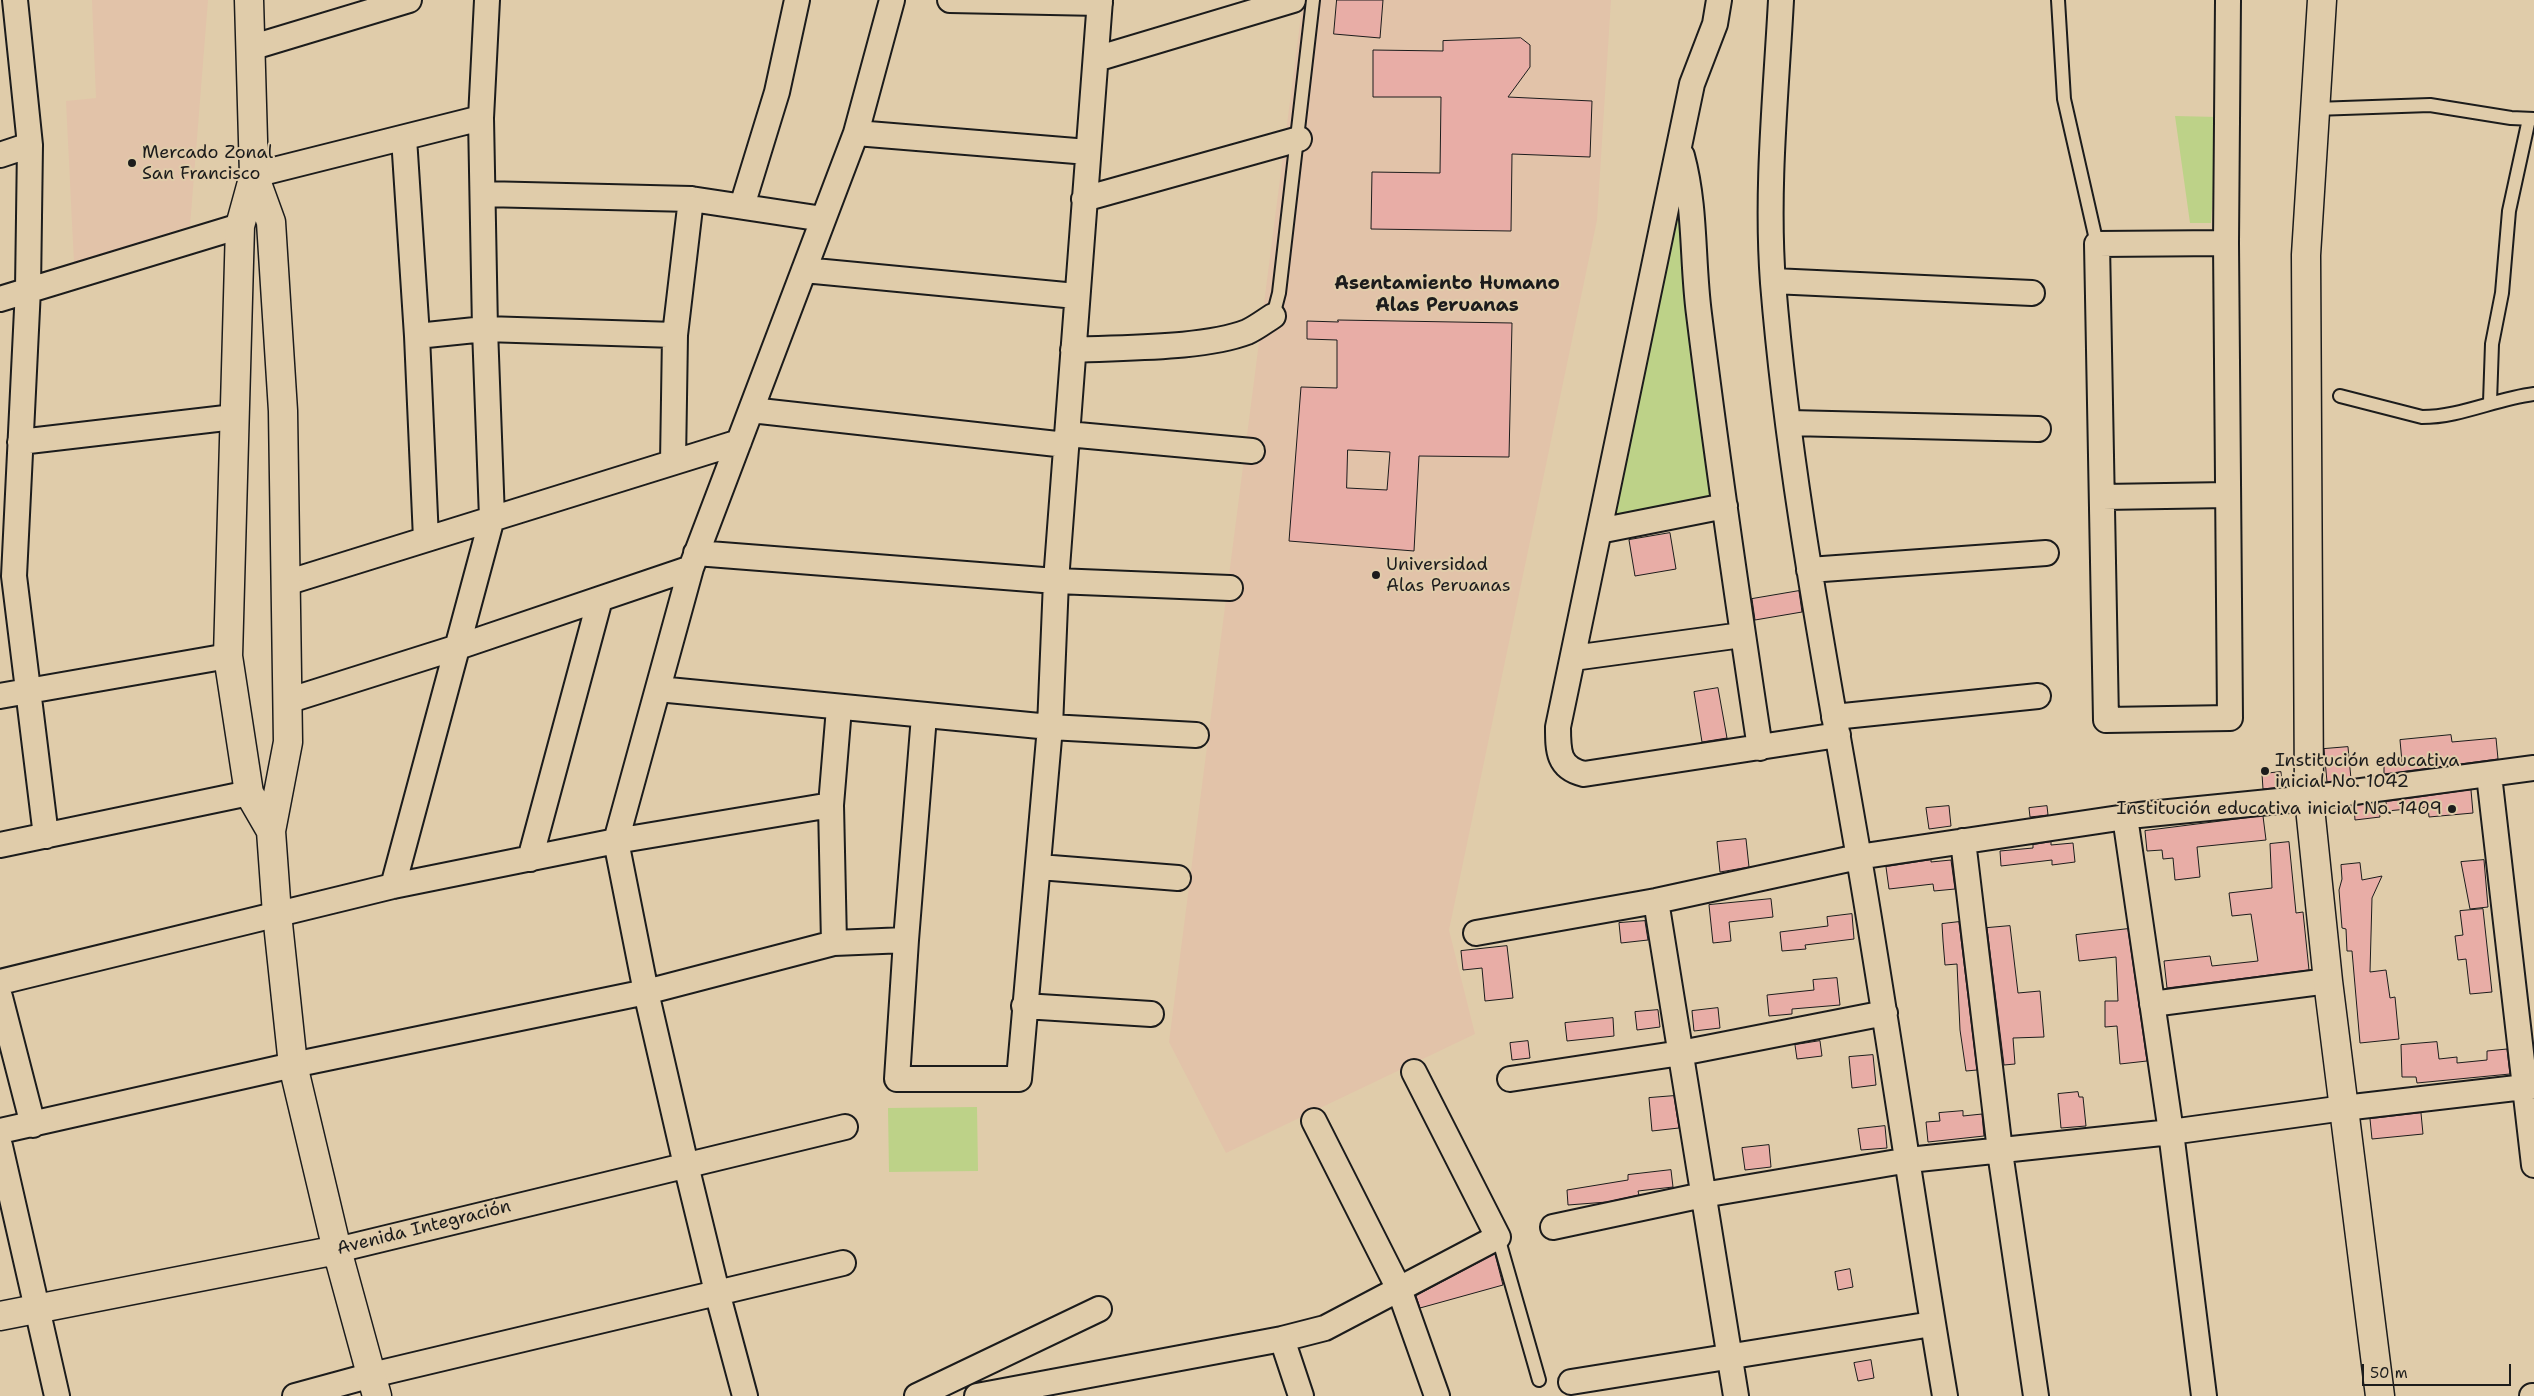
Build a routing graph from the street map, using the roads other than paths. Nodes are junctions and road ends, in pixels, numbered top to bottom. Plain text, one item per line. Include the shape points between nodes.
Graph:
1 (14, 0) edge
2 (249, 0) edge
3 (409, 0) edge
4 (487, 0) edge
5 (797, 0) edge
6 (892, 0) edge
7 (950, 0) edge
8 (1293, 0) edge
9 (1313, 0) edge
10 (1719, 0) edge
11 (1781, 0) edge
12 (2058, 0) edge
13 (2228, 0) edge
14 (2322, 0) edge
15 (1100, 2) edge
16 (250, 48) junction
17 (1096, 59) junction
18 (2315, 108) junction
19 (481, 118) junction
20 (2531, 119) edge
21 (856, 133) junction
22 (404, 138) junction
23 (1299, 138) junction
24 (30, 145) junction
25 (1679, 145) junction
26 (1088, 152) junction
27 (0, 155) edge
28 (254, 175) junction
29 (483, 194) junction
30 (1084, 198) junction
31 (691, 199) junction
32 (742, 206) junction
33 (823, 219) junction
34 (240, 226) junction
35 (2226, 243) junction
36 (2097, 244) junction
37 (804, 270) junction
38 (1773, 281) junction
39 (28, 290) junction
40 (2032, 293) dead end
41 (1076, 296) junction
42 (0, 299) edge
43 (1273, 316) joint
44 (485, 329) junction
45 (675, 335) junction
46 (417, 336) junction
47 (1073, 350) junction
48 (2534, 394) edge
49 (2340, 396) dead end
50 (2490, 402) junction
51 (750, 410) junction
52 (234, 417) junction
53 (1790, 423) junction
54 (2038, 429) dead end
55 (1067, 439) junction
56 (739, 442) junction
57 (1252, 451) dead end
58 (13, 454) edge
59 (673, 462) junction
60 (2228, 495) junction
61 (2103, 497) junction
62 (1725, 506) junction
63 (492, 518) junction
64 (1599, 531) junction
65 (426, 539) junction
66 (2046, 554) dead end
67 (694, 561) junction
68 (1809, 570) junction
69 (7, 577) edge
70 (1056, 580) junction
71 (286, 583) junction
72 (1230, 588) dead end
73 (600, 599) junction
74 (1742, 635) junction
75 (458, 647) junction
76 (228, 656) junction
77 (1573, 658) junction
78 (658, 689) junction
79 (27, 691) junction
80 (0, 696) edge
81 (2038, 696) dead end
82 (287, 701) junction
83 (840, 708) junction
84 (924, 716) junction
85 (1836, 726) junction
86 (1050, 728) junction
87 (1196, 735) dead end
88 (1760, 748) junction
89 (2534, 768) edge
90 (2489, 775) junction
91 (249, 793) junction
92 (2310, 798) junction
93 (831, 805) junction
94 (2126, 817) junction
95 (271, 831) junction
96 (46, 836) junction
97 (616, 841) junction
98 (1963, 841) junction
99 (0, 845) edge
100 (1858, 857) junction
101 (530, 859) junction
102 (1039, 867) junction
103 (1178, 878) dead end
104 (393, 886) junction
105 (1656, 900) junction
106 (277, 914) junction
107 (1476, 933) dead end
108 (906, 940) junction
109 (834, 943) junction
110 (2328, 981) junction
111 (0, 982) edge
112 (646, 992) junction
113 (0, 997) edge
114 (2152, 1004) junction
115 (1024, 1006) junction
116 (1885, 1013) junction
117 (1151, 1014) dead end
118 (1681, 1053) junction
119 (293, 1065) junction
120 (1414, 1072) dead end
121 (1510, 1080) dead end
122 (2529, 1087) edge
123 (2344, 1108) junction
124 (1314, 1121) dead end
125 (33, 1125) junction
126 (845, 1127) dead end
127 (0, 1131) edge
128 (2171, 1132) junction
129 (0, 1146) edge
130 (2000, 1150) junction
131 (1909, 1160) junction
132 (686, 1164) junction
133 (2534, 1165) edge
134 (1704, 1195) junction
135 (1554, 1227) dead end
136 (1498, 1237) junction
137 (336, 1250) junction
138 (843, 1263) dead end
139 (1399, 1289) junction
140 (716, 1292) junction
141 (36, 1308) junction
142 (1099, 1308) dead end
143 (0, 1316) edge
144 (1932, 1324) junction
145 (1282, 1338) junction
146 (1729, 1356) junction
147 (1539, 1380) dead end
148 (1571, 1382) dead end
149 (374, 1386) edge
150 (58, 1396) edge
151 (295, 1396) edge
152 (745, 1396) edge
153 (917, 1396) edge
154 (977, 1396) edge
155 (1301, 1396) edge
156 (1437, 1396) edge
157 (1736, 1396) edge
158 (1945, 1396) edge
159 (2036, 1396) edge
160 (2204, 1396) edge
161 (2380, 1396) edge

1 - 24 street
2 - 16 street
3 - 16 street
4 - 19 street
5 - 32 street via 777,92
6 - 21 street
7 - 15 street
8 - 17 street
9 - 23 lane
10 - 25 street via 1715,24 1692,84
11 - 38 street via 1772,182
12 - 36 lane via 2064,99
13 - 35 street
14 - 18 street
15 - 17 street
16 - 28 street
17 - 26 street
18 - 20 lane via 2430,105
18 - 92 street via 2306,255
19 - 22 street
19 - 29 street
20 - 50 lane via 2509,211 2502,293 2492,344
21 - 26 street
21 - 33 street
22 - 28 street
22 - 46 street
23 - 30 street
23 - 43 lane via 1279,294
24 - 27 street
24 - 39 street
25 - 62 street via 1694,220 1698,313
25 - 64 street
26 - 30 street
28 - 34 street
28 - 71 street via 271,222 283,411
29 - 31 street
29 - 44 street
30 - 41 street
31 - 32 street
31 - 45 street
32 - 33 street
33 - 37 street
34 - 39 street
34 - 52 street
35 - 36 street
35 - 60 street
36 - 61 street
37 - 41 street
37 - 51 street
38 - 40 street
38 - 53 street
39 - 42 street
39 - 58 street
41 - 47 street
43 - 47 street via 1248,331 1225,338
44 - 45 street
44 - 46 street
44 - 63 street
45 - 59 street
46 - 65 street
47 - 55 street
48 - 50 lane
49 - 50 lane via 2422,417 2468,411
51 - 55 street
51 - 56 street
52 - 58 street
52 - 76 street
53 - 54 street
53 - 68 street
55 - 57 street
55 - 70 street
56 - 59 street
56 - 67 street
58 - 69 street
59 - 63 street
60 - 61 street
60 - 61 street via 2230,718 2106,720
62 - 64 street
62 - 74 street
63 - 65 street
63 - 75 street
64 - 77 street
65 - 71 street
66 - 68 street
67 - 70 street
67 - 73 street
67 - 78 street
68 - 85 street
69 - 79 street
70 - 72 street
70 - 86 street
71 - 82 street
73 - 75 street
73 - 101 street
74 - 77 street
74 - 88 street
75 - 82 street
75 - 104 street
76 - 79 street
76 - 91 street
77 - 88 street via 1558,728 1560,755 1570,771 1600,773
78 - 83 street
78 - 97 street
79 - 80 street
79 - 96 street
81 - 85 street
82 - 95 street via 288,742
83 - 84 street
83 - 93 street
84 - 86 street
84 - 108 street
85 - 88 street
85 - 100 street
86 - 87 street
86 - 102 street
89 - 90 street
90 - 92 street
90 - 122 street
91 - 95 street
91 - 96 street
92 - 94 street
92 - 110 street
93 - 97 street
93 - 109 street
94 - 98 street
94 - 114 street
95 - 106 street
96 - 99 street
97 - 101 street
97 - 112 street
98 - 100 street
98 - 130 street
100 - 105 street
100 - 116 street
101 - 104 street
102 - 103 street
102 - 115 street
104 - 106 street
105 - 107 street
105 - 118 street
106 - 111 street
106 - 119 street
108 - 109 street
108 - 115 street via 897,1078 1018,1079
109 - 112 street
110 - 114 street
110 - 123 street
112 - 119 street
112 - 132 street
113 - 125 street
114 - 128 street
115 - 117 street
116 - 118 street
116 - 131 street
118 - 121 street
118 - 134 street
119 - 125 street
119 - 137 street
120 - 136 street
122 - 123 street
122 - 133 street
123 - 128 street
123 - 161 street
124 - 139 street
125 - 127 street
126 - 132 street, Avenida Integración
128 - 130 street
128 - 160 street
129 - 141 street
130 - 131 street
130 - 159 street
131 - 134 street
131 - 144 street
132 - 137 street, Avenida Integración
132 - 140 street
134 - 135 street
134 - 146 street
136 - 139 street
136 - 147 lane
137 - 141 street, Avenida Integración
137 - 149 street
138 - 140 street
139 - 145 street via 1324,1328
139 - 156 street
140 - 149 street
140 - 152 street
141 - 143 street, Avenida Integración
141 - 150 street
142 - 153 street
144 - 146 street
144 - 158 street
145 - 154 street
145 - 155 street
146 - 148 street
146 - 157 street
149 - 151 street

